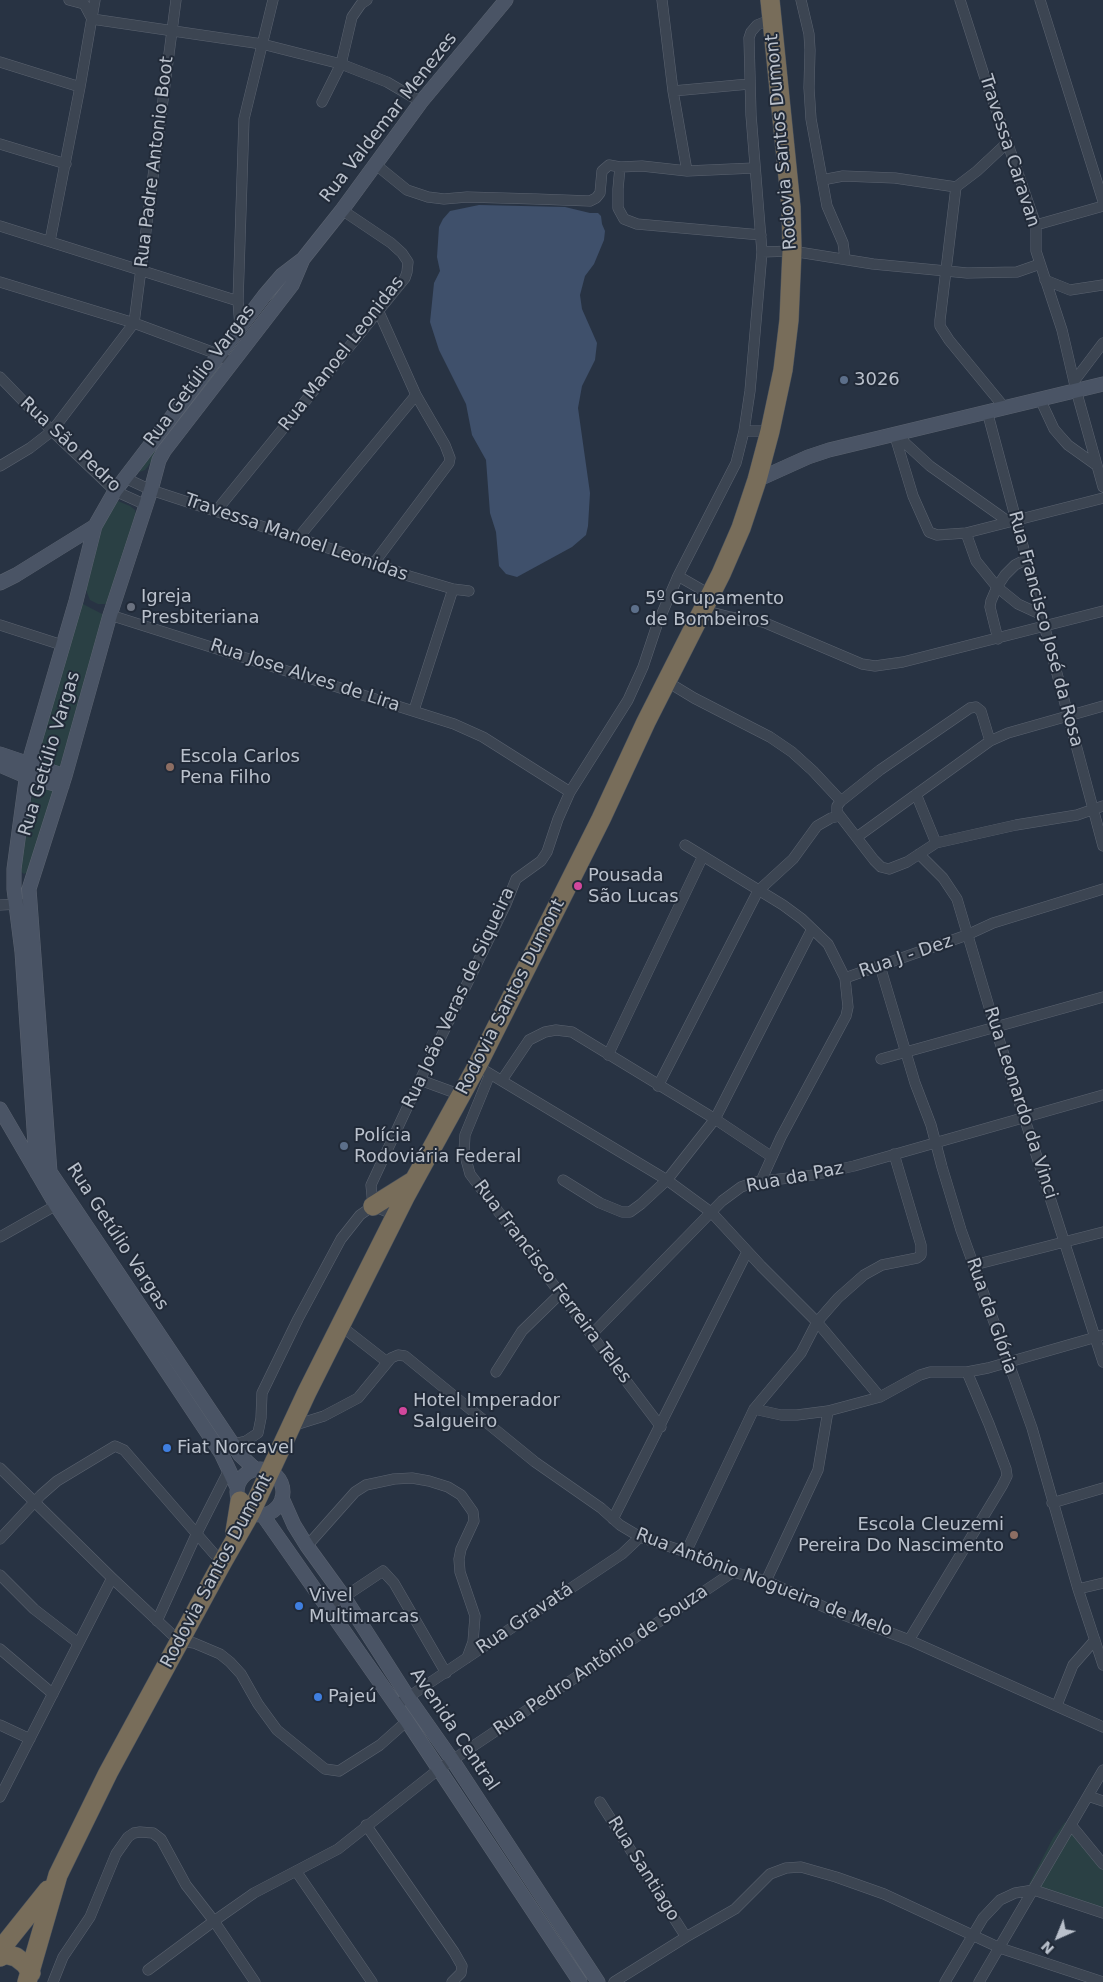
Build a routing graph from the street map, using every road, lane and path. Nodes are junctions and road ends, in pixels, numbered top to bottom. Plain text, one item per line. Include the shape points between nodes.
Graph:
1 (69, 0) edge
2 (95, 0) edge
3 (176, 0) edge
4 (273, 0) edge
5 (367, 0) edge
6 (506, 0) edge
7 (662, 0) edge
8 (801, 0) edge
9 (960, 0) edge
10 (1040, 0) edge
11 (83, 2) edge
12 (771, 9) edge
13 (92, 19) junction
14 (172, 32) junction
15 (262, 44) junction
16 (0, 62) edge
17 (342, 64) junction
18 (749, 84) junction
19 (80, 87) junction
20 (672, 91) junction
21 (322, 102) dead end
22 (421, 102) junction
23 (1007, 143) junction
24 (0, 144) edge
25 (66, 164) junction
26 (375, 164) junction
27 (620, 167) junction
28 (754, 168) junction
29 (687, 171) junction
30 (822, 180) junction
31 (956, 186) junction
32 (1103, 201) edge
33 (1103, 206) edge
34 (342, 210) junction
35 (1036, 225) junction
36 (0, 226) edge
37 (761, 235) junction
38 (50, 241) junction
39 (792, 251) junction
40 (762, 252) junction
41 (845, 258) junction
42 (303, 259) junction
43 (1040, 264) junction
44 (142, 270) junction
45 (946, 271) junction
46 (1045, 280) junction
47 (0, 282) edge
48 (1103, 284) edge
49 (238, 301) junction
50 (378, 310) junction
51 (134, 324) junction
52 (240, 327) junction
53 (1103, 343) edge
54 (226, 359) junction
55 (0, 377) edge
56 (1103, 384) edge
57 (1075, 385) junction
58 (416, 395) junction
59 (1040, 399) junction
60 (1004, 408) junction
61 (987, 411) junction
62 (744, 430) junction
63 (52, 431) junction
64 (770, 432) junction
65 (896, 433) junction
66 (1096, 465) junction
67 (0, 466) edge
68 (125, 478) junction
69 (757, 480) junction
70 (1103, 487) edge
71 (151, 490) junction
72 (115, 491) junction
73 (1103, 498) edge
74 (146, 505) junction
75 (217, 510) junction
76 (1012, 521) junction
77 (95, 526) junction
78 (966, 533) junction
79 (298, 538) junction
80 (1027, 559) junction
81 (374, 563) junction
82 (678, 576) junction
83 (0, 583) edge
84 (997, 587) junction
85 (453, 589) junction
86 (469, 591) dead end
87 (707, 602) junction
88 (1103, 611) edge
89 (110, 615) junction
90 (1042, 615) junction
91 (0, 625) edge
92 (1045, 627) junction
93 (998, 639) junction
94 (62, 644) junction
95 (666, 682) junction
96 (1103, 706) edge
97 (414, 710) junction
98 (1069, 715) junction
99 (990, 741) junction
100 (0, 754) edge
101 (0, 765) edge
102 (26, 770) junction
103 (63, 781) junction
104 (570, 792) junction
105 (916, 794) junction
106 (840, 802) junction
107 (1098, 808) edge
108 (840, 816) junction
109 (857, 837) junction
110 (936, 843) junction
111 (685, 844) dead end
112 (1103, 846) edge
113 (919, 854) junction
114 (703, 856) junction
115 (1103, 889) edge
116 (758, 891) junction
117 (23, 904) junction
118 (0, 905) edge
119 (812, 929) junction
120 (967, 935) junction
121 (880, 966) junction
122 (845, 978) junction
123 (30, 979) junction
124 (1103, 997) edge
125 (995, 1027) junction
126 (906, 1051) junction
127 (608, 1054) junction
128 (881, 1059) dead end
129 (484, 1070) junction
130 (420, 1080) junction
131 (502, 1080) junction
132 (658, 1086) junction
133 (461, 1094) junction
134 (1103, 1095) edge
135 (0, 1109) edge
136 (1024, 1117) junction
137 (715, 1120) junction
138 (935, 1143) junction
139 (894, 1154) junction
140 (772, 1157) junction
141 (37, 1173) junction
142 (414, 1180) junction
143 (563, 1180) dead end
144 (667, 1180) junction
145 (761, 1181) junction
146 (62, 1202) junction
147 (373, 1206) junction
148 (712, 1213) junction
149 (397, 1216) junction
150 (1103, 1232) edge
151 (0, 1237) edge
152 (1064, 1242) junction
153 (747, 1252) junction
154 (974, 1265) junction
155 (561, 1293) junction
156 (817, 1322) junction
157 (341, 1326) junction
158 (592, 1334) junction
159 (1099, 1336) edge
160 (387, 1362) junction
161 (1007, 1362) junction
162 (1103, 1362) edge
163 (496, 1372) dead end
164 (967, 1372) junction
165 (880, 1397) junction
166 (754, 1409) junction
167 (828, 1411) junction
168 (290, 1426) junction
169 (661, 1427) junction
170 (233, 1444) junction
171 (0, 1468) edge
172 (229, 1470) junction
173 (263, 1470) junction
174 (1103, 1488) edge
175 (282, 1498) junction
176 (35, 1502) junction
177 (1052, 1503) junction
178 (250, 1506) junction
179 (613, 1519) junction
180 (196, 1534) junction
181 (640, 1537) junction
182 (0, 1539) edge
183 (307, 1546) junction
184 (686, 1552) junction
185 (222, 1563) junction
186 (734, 1572) junction
187 (0, 1575) edge
188 (112, 1578) junction
189 (766, 1581) junction
190 (1103, 1583) edge
191 (1078, 1589) junction
192 (344, 1597) junction
193 (326, 1606) junction
194 (157, 1621) junction
195 (909, 1640) junction
196 (1095, 1640) junction
197 (179, 1641) junction
198 (78, 1643) junction
199 (0, 1649) edge
200 (467, 1658) junction
201 (1103, 1665) edge
202 (446, 1672) junction
203 (53, 1694) junction
204 (408, 1697) junction
205 (1057, 1705) junction
206 (395, 1706) junction
207 (407, 1721) junction
208 (0, 1725) edge
209 (1103, 1727) edge
210 (30, 1738) junction
211 (453, 1761) junction
212 (439, 1770) junction
213 (1103, 1770) edge
214 (1088, 1796) junction
215 (0, 1798) edge
216 (1103, 1801) edge
217 (600, 1802) dead end
218 (366, 1825) junction
219 (1071, 1825) junction
220 (1103, 1864) edge
221 (296, 1871) junction
222 (54, 1884) junction
223 (1034, 1890) junction
224 (1103, 1913) edge
225 (214, 1921) junction
226 (973, 1935) junction
227 (686, 1937) junction
228 (1000, 1948) junction
229 (0, 1950) edge
230 (0, 1957) edge
231 (148, 1970) dead end
232 (28, 1980) edge
233 (53, 1982) edge
234 (255, 1982) edge
235 (372, 1982) edge
236 (452, 1982) edge
237 (580, 1982) edge
238 (598, 1982) edge
239 (614, 1982) edge
240 (945, 1982) edge
241 (979, 1982) edge
242 (1103, 1982) edge

1 - 11 street
2 - 13 street
3 - 14 street, Rua Padre Antonio Boot
4 - 15 street
5 - 17 street via 352,17
6 - 22 main road, Rua Valdemar Menezes
7 - 20 street
8 - 30 street via 809,34 811,119
9 - 23 street, Travessa Caravan
10 - 32 street
11 - 13 street
12 - 18 street, Rua João Veras de Siqueira via 749,38
12 - 39 highway, Rodovia Santos Dumont via 788,168
13 - 14 street
13 - 19 street
14 - 15 street
14 - 44 street, Rua Padre Antonio Boot
15 - 17 street
15 - 49 street via 244,119
16 - 19 street
17 - 21 street
17 - 22 street via 387,82
18 - 20 street
18 - 28 street, Rua João Veras de Siqueira
19 - 25 street
20 - 29 street
22 - 26 main road, Rua Valdemar Menezes
23 - 31 street
23 - 35 street, Travessa Caravan
24 - 25 street
25 - 38 street
26 - 27 street via 407,190 428,197 590,201 600,193 602,171 609,165
26 - 34 main road, Rua Valdemar Menezes
27 - 29 street
27 - 37 street via 618,208 626,221
28 - 29 street
28 - 37 street, Rua João Veras de Siqueira
30 - 31 street via 843,176 895,178
30 - 41 street via 827,206 843,243
31 - 45 street
33 - 35 street
34 - 42 main road, Rua Valdemar Menezes
34 - 50 street, Rua Manoel Leonidas via 391,243 408,262 404,278
35 - 43 street, Travessa Caravan via 1036,251
36 - 38 street
37 - 40 street, Rua João Veras de Siqueira
38 - 44 street
39 - 40 street
39 - 41 street
39 - 64 highway, Rodovia Santos Dumont via 786,343
40 - 62 street, Rua João Veras de Siqueira
41 - 45 street
42 - 52 main road, Rua Getúlio Vargas via 282,275
42 - 54 main road, Rua Getúlio Vargas via 292,285
43 - 45 street via 1017,272
43 - 46 street, Travessa Caravan
44 - 49 street
44 - 51 street, Rua Padre Antonio Boot
45 - 60 street via 940,326
46 - 48 street via 1070,290
46 - 57 street, Travessa Caravan via 1062,330
47 - 51 street
49 - 52 street
50 - 58 street
50 - 75 street, Rua Manoel Leonidas
51 - 54 street
51 - 63 street
52 - 54 main road, Rua Getúlio Vargas
53 - 57 street
54 - 68 main road, Rua Getúlio Vargas
54 - 71 main road, Rua Getúlio Vargas via 161,455
55 - 63 street, Rua São Pedro
56 - 57 main road
57 - 59 main road
57 - 66 street, Travessa Caravan
58 - 79 street
58 - 81 street via 446,445 450,458
59 - 60 main road
59 - 66 street via 1054,429 1068,445
60 - 61 main road
61 - 65 main road
61 - 76 street, Rua Francisco José da Rosa
62 - 64 street
62 - 82 street, Rua João Veras de Siqueira via 730,477
63 - 67 street
63 - 72 street, Rua São Pedro
64 - 69 highway, Rodovia Santos Dumont
65 - 69 main road via 822,452
65 - 76 street via 930,466
65 - 78 street via 913,496 928,530 934,535
66 - 70 street, Travessa Caravan
68 - 71 street, Travessa Manoel Leonidas
68 - 72 main road, Rua Getúlio Vargas
69 - 87 highway, Rodovia Santos Dumont via 741,528
71 - 74 main road, Rua Getúlio Vargas
71 - 75 street, Travessa Manoel Leonidas
72 - 74 street, Rua São Pedro
72 - 77 main road, Rua Getúlio Vargas
73 - 76 street
74 - 89 main road, Rua Getúlio Vargas
75 - 79 street, Travessa Manoel Leonidas
76 - 78 street
76 - 80 street, Rua Francisco José da Rosa
77 - 83 main road
77 - 94 main road, Rua Getúlio Vargas
78 - 84 street via 976,561
79 - 81 street, Travessa Manoel Leonidas
80 - 84 street via 1015,565
80 - 90 street, Rua Francisco José da Rosa
81 - 85 street, Travessa Manoel Leonidas
82 - 87 street
82 - 104 street, Rua João Veras de Siqueira via 628,700
84 - 90 street via 1018,604
84 - 93 street via 990,607
85 - 86 street, Travessa Manoel Leonidas
85 - 97 street
87 - 93 street via 725,616 763,622 870,666 903,662
87 - 95 highway, Rodovia Santos Dumont
88 - 92 street
89 - 97 street, Rua Jose Alves de Lira
89 - 103 main road, Rua Getúlio Vargas
90 - 92 street, Rua Francisco José da Rosa
91 - 94 street
92 - 93 street
92 - 98 street, Rua Francisco José da Rosa
94 - 102 main road, Rua Getúlio Vargas
95 - 106 street via 792,752 814,771
95 - 129 highway, Rodovia Santos Dumont
96 - 98 street
97 - 104 street, Rua Jose Alves de Lira via 483,737
98 - 99 street
98 - 107 street, Rua Francisco José da Rosa
99 - 105 street
99 - 106 street via 981,711 976,707 970,708 910,748
100 - 102 main road
101 - 102 main road
102 - 103 main road
102 - 117 main road, Rua Getúlio Vargas via 14,869 14,889
103 - 117 main road, Rua Getúlio Vargas
104 - 130 street, Rua João Veras de Siqueira via 544,858 516,879
105 - 109 street
105 - 110 street
106 - 108 street via 836,810
107 - 110 street
107 - 112 street, Rua Francisco José da Rosa
108 - 109 street
108 - 116 street via 817,826 793,859
109 - 113 street via 884,868 896,867
110 - 113 street
111 - 114 street
113 - 120 street, Rua Leonardo da Vinci via 943,878 957,899
114 - 116 street
114 - 127 street
115 - 120 street, Rua J - Dez via 993,923
116 - 119 street via 783,905
116 - 132 street
117 - 118 street
117 - 123 main road, Rua Getúlio Vargas
119 - 122 street via 828,944
119 - 137 street
120 - 121 street, Rua J - Dez
120 - 125 street, Rua Leonardo da Vinci
121 - 122 street, Rua J - Dez
121 - 126 street, Rua da Glória
122 - 140 street via 846,1016
123 - 141 main road, Rua Getúlio Vargas
123 - 146 main road, Rua Getúlio Vargas via 50,1172
124 - 125 street
125 - 126 street
125 - 136 street, Rua Leonardo da Vinci
126 - 128 street
126 - 138 street, Rua da Glória
127 - 131 street via 572,1032 545,1032 529,1040
127 - 132 street
129 - 131 street
129 - 133 highway, Rodovia Santos Dumont
129 - 155 street, Rua Francisco Ferreira Teles via 465,1135 466,1161 476,1183
130 - 133 street
130 - 147 street, Rua João Veras de Siqueira via 371,1185
131 - 144 street
132 - 137 street
133 - 142 highway, Rodovia Santos Dumont
134 - 136 street, Rua da Paz
135 - 141 main road
136 - 138 street, Rua da Paz
136 - 152 street, Rua Leonardo da Vinci
137 - 140 street
137 - 144 street
138 - 139 street, Rua da Paz
138 - 154 street, Rua da Glória
139 - 145 street, Rua da Paz via 814,1175
139 - 156 street via 921,1245 921,1255 882,1266 864,1275
140 - 145 street
141 - 146 main road
142 - 147 highway
142 - 149 highway, Rodovia Santos Dumont
143 - 144 street via 600,1203 630,1212
144 - 148 street
145 - 148 street, Rua da Paz via 734,1191
146 - 151 street
146 - 170 main road, Rua Getúlio Vargas
146 - 172 main road, Avenida Central
147 - 149 street
147 - 170 street via 360,1214 341,1239 298,1319 262,1393 258,1433
148 - 153 street
148 - 158 street, Rua da Paz
149 - 157 highway, Rodovia Santos Dumont
150 - 152 street
152 - 154 street
152 - 159 street, Rua Leonardo da Vinci
153 - 156 street
153 - 169 street
154 - 161 street, Rua da Glória
155 - 158 street, Rua Francisco Ferreira Teles
155 - 163 street via 522,1331
156 - 165 street
156 - 166 street via 801,1352
157 - 160 street
157 - 168 highway, Rodovia Santos Dumont
158 - 169 street, Rua Francisco Ferreira Teles
159 - 161 street
159 - 162 street, Rua Leonardo da Vinci
160 - 168 street via 358,1398 324,1416
160 - 179 street, Rua Antônio Nogueira de Melo via 394,1356 405,1356 535,1462
161 - 164 street
161 - 177 street, Rua da Glória via 1032,1428
164 - 165 street via 930,1372
164 - 195 street via 1006,1470 1006,1480
165 - 167 street
166 - 167 street via 781,1415
166 - 184 street
167 - 189 street via 818,1470
168 - 173 highway, Rodovia Santos Dumont
169 - 179 street
170 - 173 main road, Rua Getúlio Vargas via 240,1455
171 - 176 street
172 - 178 main road, Avenida Central
172 - 180 street
173 - 175 main road, Rua Getúlio Vargas via 280,1481
173 - 178 highway, Rodovia Santos Dumont
173 - 178 main road via 244,1475
174 - 177 street
175 - 178 main road via 275,1509
175 - 183 main road, Avenida Central
176 - 180 street via 57,1481 115,1446 124,1450
176 - 182 street
176 - 188 street
177 - 191 street, Rua da Glória
178 - 185 highway, Rodovia Santos Dumont
178 - 193 main road, Avenida Central
179 - 181 street, Rua Antônio Nogueira de Melo
180 - 185 street
180 - 194 street
181 - 184 street, Rua Antônio Nogueira de Melo
181 - 200 street, Rua Gravatá via 622,1554
183 - 192 main road, Avenida Central
183 - 200 street via 355,1492 366,1485 412,1478 448,1487 461,1495 473,1512 474,1521 458,1559 475,1616 474,1642
184 - 186 street, Rua Antônio Nogueira de Melo
185 - 197 highway, Rodovia Santos Dumont
186 - 189 street, Rua Antônio Nogueira de Melo
186 - 211 street, Rua Pedro Antônio de Souza
187 - 198 street via 34,1609
188 - 194 street
188 - 198 street
189 - 195 street, Rua Antônio Nogueira de Melo
190 - 191 street
191 - 196 street, Rua da Glória
192 - 193 street
192 - 202 street via 383,1571 399,1590
192 - 204 main road, Avenida Central
193 - 206 main road, Avenida Central
194 - 197 street
195 - 205 street, Rua Antônio Nogueira de Melo
196 - 201 street, Rua da Glória
196 - 205 street via 1073,1665
197 - 207 street via 194,1643 230,1662 276,1730 325,1769 339,1771 380,1745
197 - 222 highway, Rodovia Santos Dumont via 108,1773
198 - 203 street
199 - 203 street
200 - 202 street, Rua Gravatá
202 - 204 street, Rua Gravatá
203 - 210 street
204 - 206 street, Rua Gravatá
204 - 211 main road, Avenida Central
205 - 209 street, Rua Antônio Nogueira de Melo
206 - 207 main road, Avenida Central
207 - 212 main road, Avenida Central
208 - 210 street
210 - 215 street
211 - 212 street, Rua Pedro Antônio de Souza
211 - 238 main road, Avenida Central
212 - 218 street, Rua Pedro Antônio de Souza
212 - 237 main road, Avenida Central
213 - 214 street
214 - 216 street
214 - 219 street
217 - 227 street, Rua Santiago
218 - 221 street, Rua Pedro Antônio de Souza via 338,1849
218 - 236 street via 462,1966 461,1973
219 - 220 street
219 - 223 street
221 - 225 street, Rua Pedro Antônio de Souza via 254,1893
221 - 235 street
222 - 229 highway, Rodovia Santos Dumont
222 - 232 highway, Rodovia Santos Dumont
223 - 224 street
223 - 226 street via 1000,1900
223 - 228 street
225 - 231 street, Rua Pedro Antônio de Souza
225 - 233 street via 186,1885 161,1839 153,1833 134,1833 116,1854 90,1916 63,1957
225 - 234 street
226 - 227 street via 884,1894 801,1867 770,1874 735,1909
226 - 228 street
226 - 240 street
227 - 239 street
228 - 241 street
228 - 242 street
230 - 232 highway via 5,1954 16,1957 25,1964

